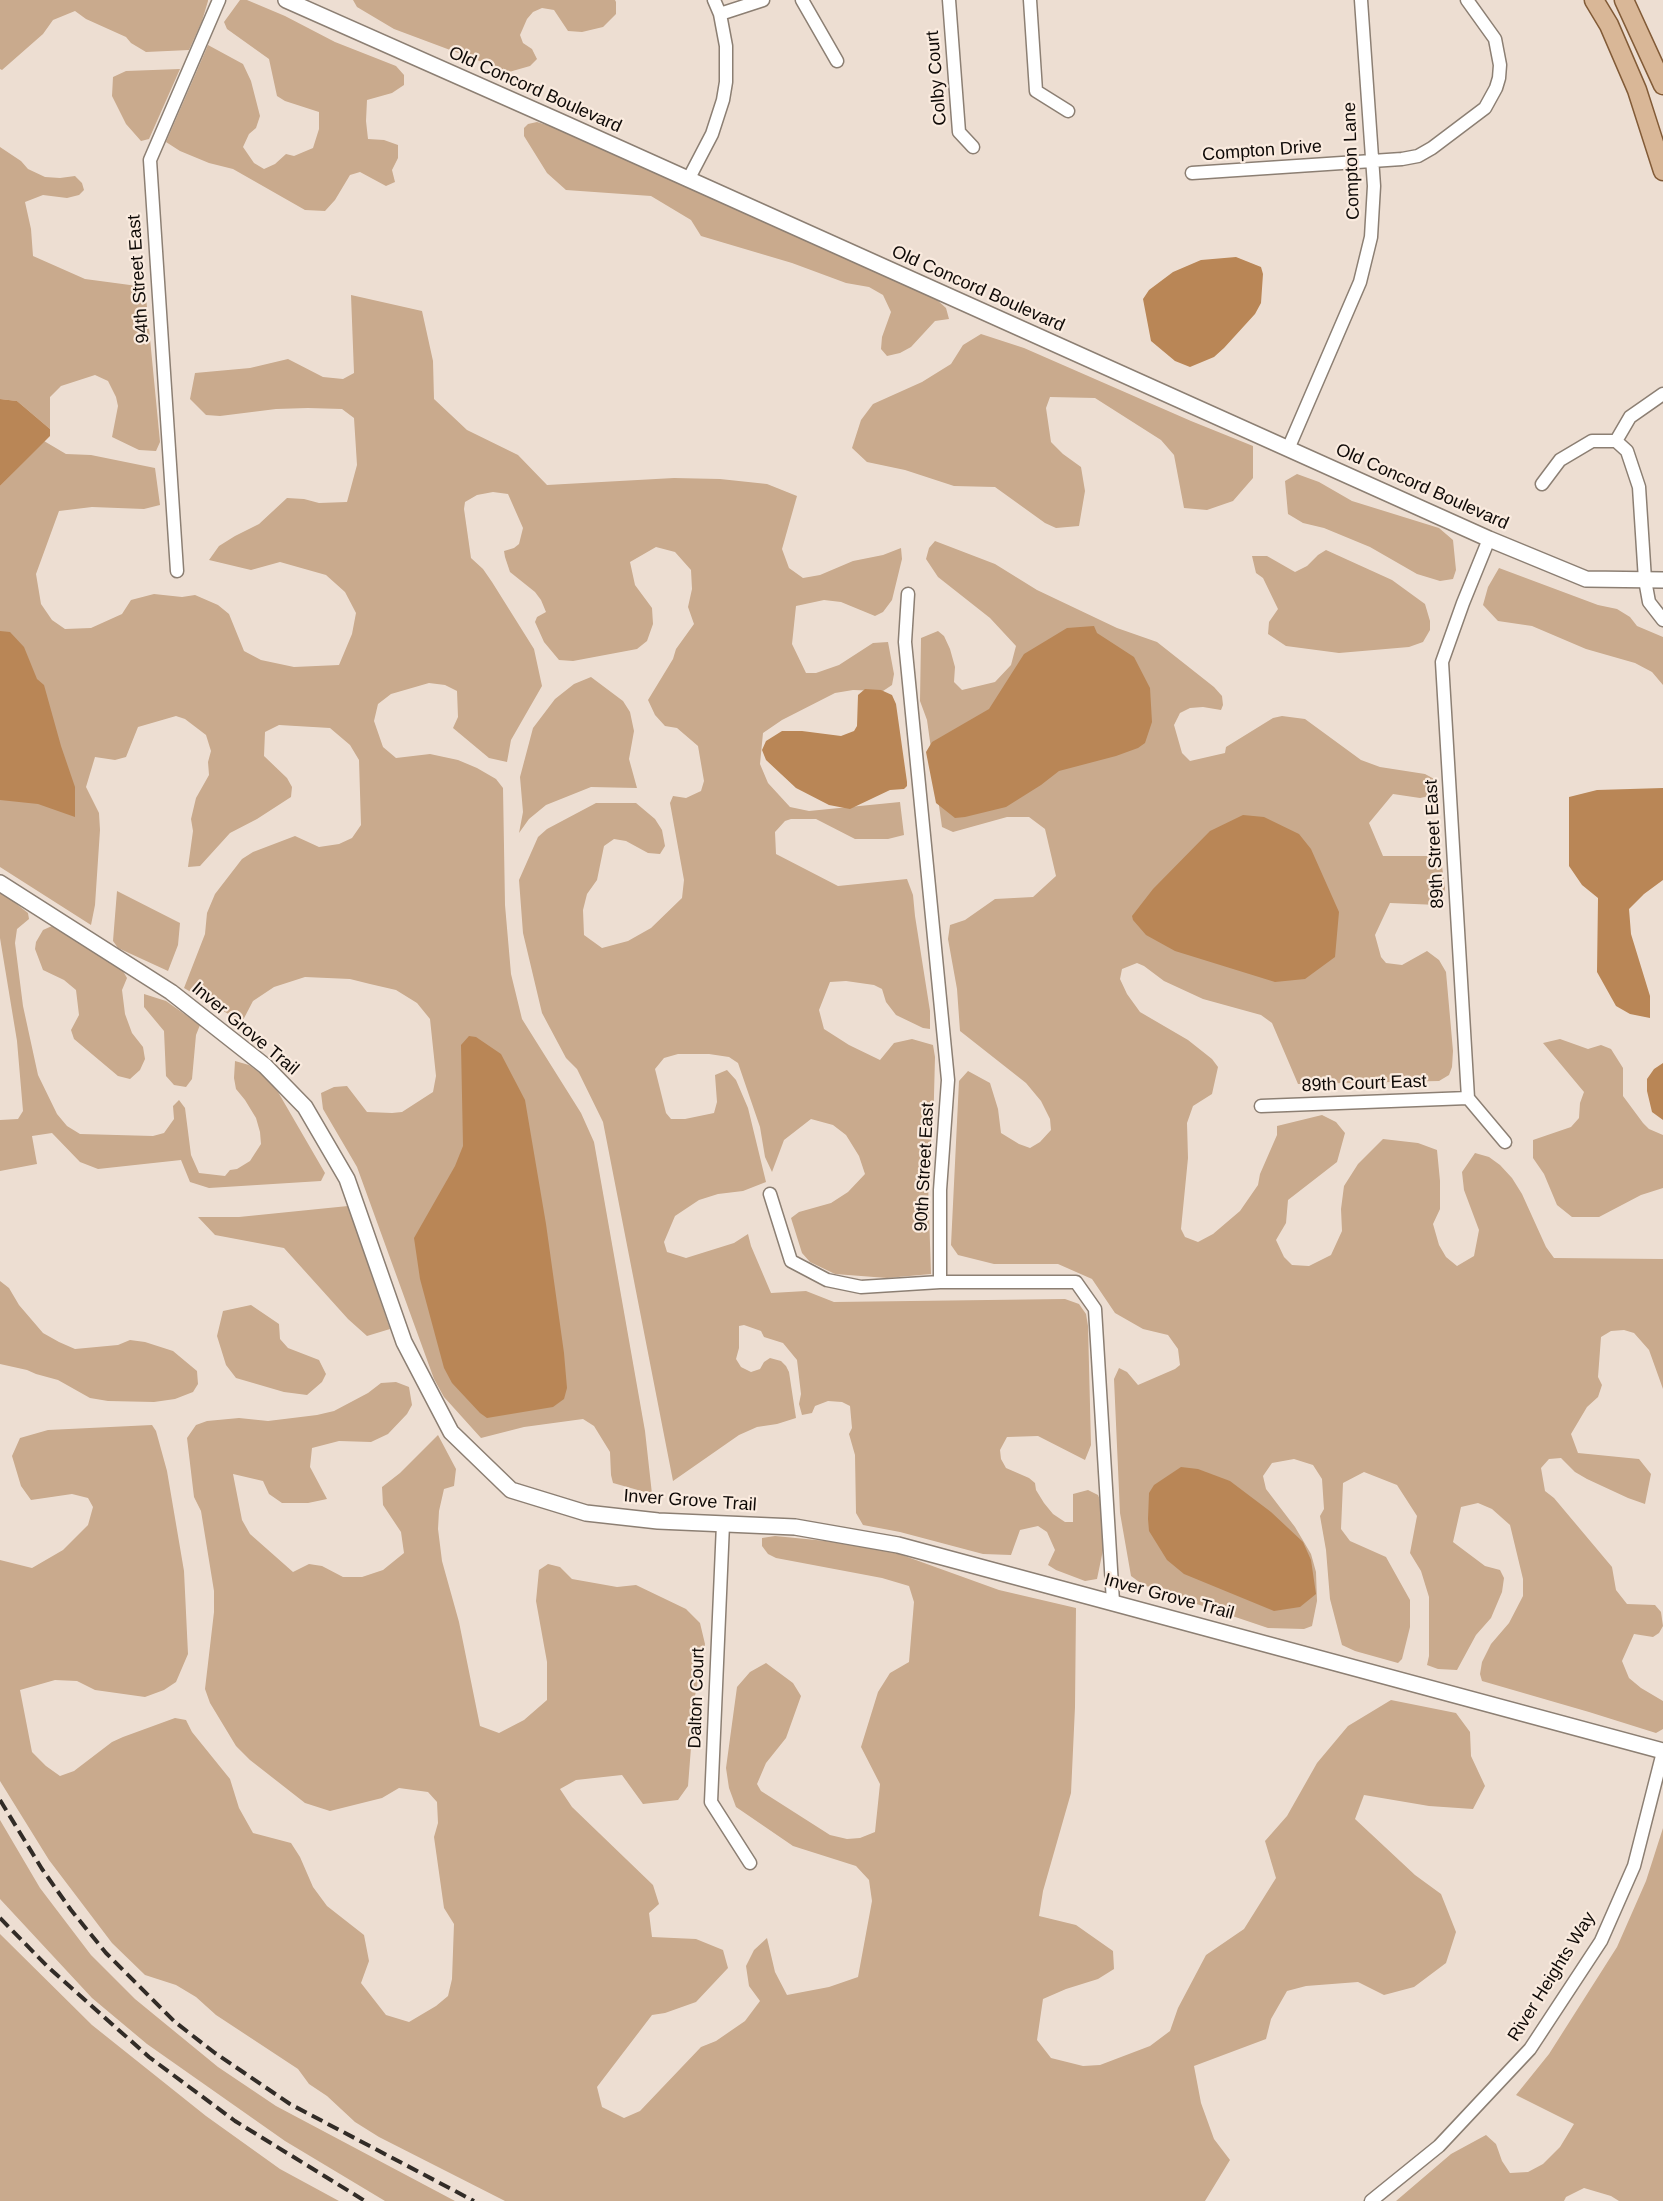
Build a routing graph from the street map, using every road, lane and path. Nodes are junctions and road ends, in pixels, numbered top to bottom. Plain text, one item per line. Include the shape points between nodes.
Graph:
1 (219, 0) edge
2 (286, 0) edge
3 (714, 0) edge
4 (763, 0) edge
5 (802, 0) edge
6 (949, 0) edge
7 (1030, 0) edge
8 (1361, 0) edge
9 (1467, 0) edge
10 (1594, 0) edge
11 (1628, 1) edge
12 (720, 14) junction
13 (837, 61) dead end
14 (1663, 85) edge
15 (1068, 111) dead end
16 (973, 147) dead end
17 (1372, 161) junction
18 (1663, 171) edge
19 (1192, 173) dead end
20 (688, 180) junction
21 (1663, 394) edge
22 (1616, 441) junction
23 (1288, 449) junction
24 (1542, 484) dead end
25 (1489, 539) junction
26 (177, 570) dead end
27 (1645, 580) junction
28 (1663, 580) edge
29 (908, 594) dead end
30 (1663, 620) edge
31 (0, 883) edge
32 (1468, 1098) junction
33 (1261, 1106) dead end
34 (1505, 1142) dead end
35 (770, 1194) dead end
36 (940, 1282) junction
37 (723, 1524) junction
38 (1113, 1602) junction
39 (1663, 1752) edge
40 (750, 1863) dead end
41 (1371, 2201) edge

1 - 26 street, 94th Street East via 150,160
2 - 20 street, Old Concord Boulevard
3 - 12 street
4 - 12 street
5 - 13 street
6 - 16 street, Colby Court via 959,132
7 - 15 street via 1036,91
8 - 17 street, Compton Lane
9 - 17 street, Compton Drive via 1499,51 1499,78 1491,99 1485,108 1425,153
10 - 18 main road via 1637,90
11 - 14 main road
12 - 20 street via 726,46 723,100 712,134
17 - 19 street, Compton Drive
17 - 23 street, Compton Lane via 1373,223 1367,259
20 - 23 street, Old Concord Boulevard
21 - 22 street via 1630,417
22 - 24 street via 1593,441 1560,460
22 - 27 street via 1627,452 1639,487
23 - 25 street, Old Concord Boulevard
25 - 27 street, Old Concord Boulevard via 1586,579
25 - 32 street, 89th Street East via 1442,662
27 - 28 street, Old Concord Boulevard
27 - 30 street via 1649,602
29 - 36 street, 90th Street East via 905,642 948,1080 940,1190
31 - 37 street, Inver Grove Trail via 171,992 265,1066 305,1107 347,1179 404,1342 451,1432 511,1490 586,1513
32 - 33 street, 89th Court East
32 - 34 street
35 - 36 street via 791,1261 827,1280 861,1287
36 - 38 street via 1076,1282 1095,1309
37 - 38 street, Inver Grove Trail via 795,1527 898,1545
37 - 40 street, Dalton Court via 711,1802
38 - 39 street, Inver Grove Trail
39 - 41 street, River Heights Way via 1634,1866 1601,1941 1530,2049 1439,2146

